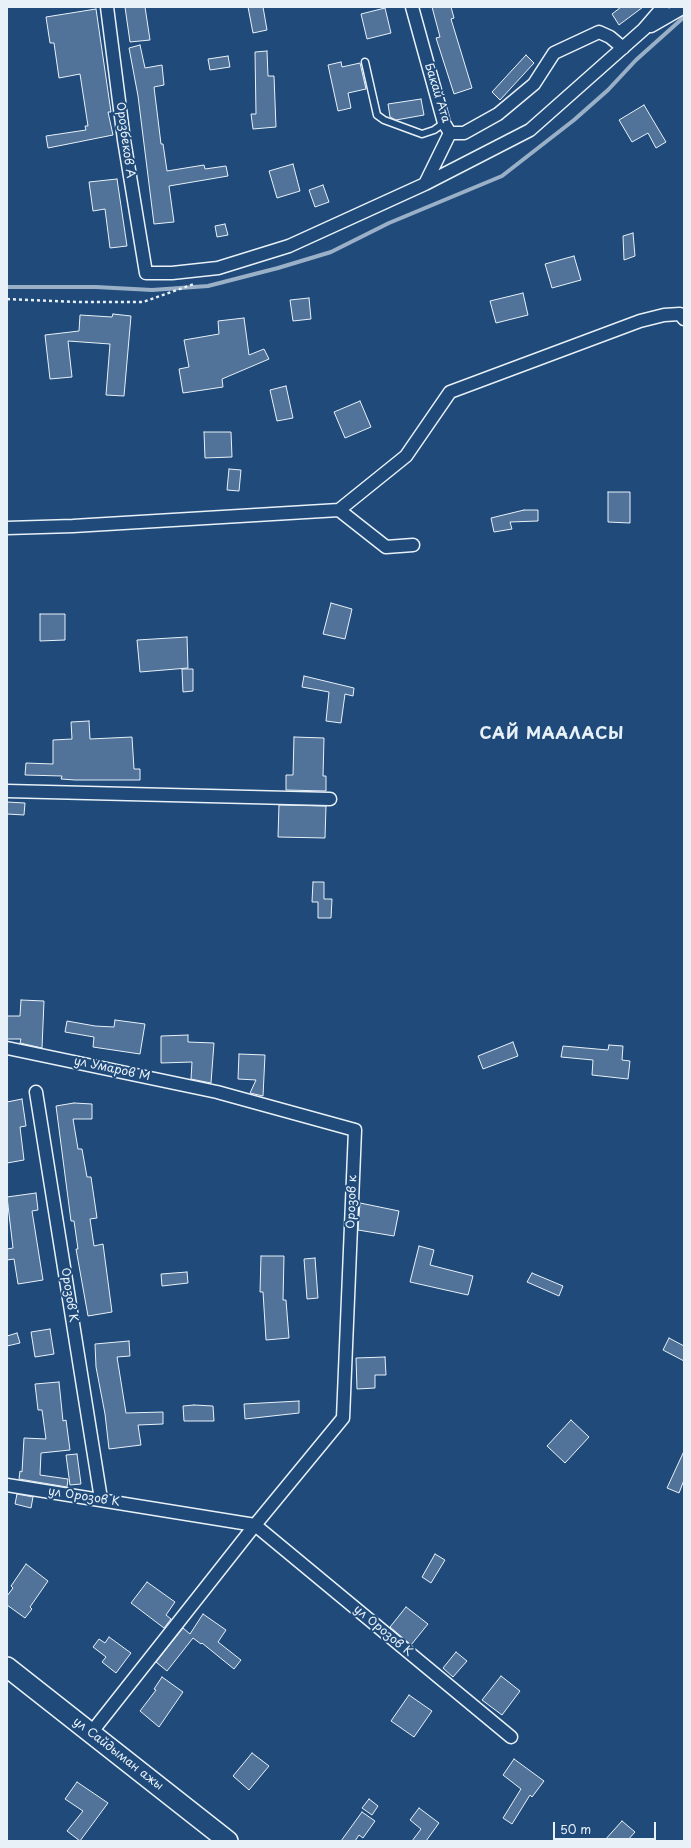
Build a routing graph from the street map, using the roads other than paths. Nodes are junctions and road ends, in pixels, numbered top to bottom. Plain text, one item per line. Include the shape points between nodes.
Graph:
1 (107, 7) edge
2 (412, 7) edge
3 (663, 7) edge
4 (684, 7) edge
5 (644, 29) junction
6 (623, 48) junction
7 (366, 62) dead end
8 (447, 128) junction
9 (425, 184) junction
10 (684, 319) edge
11 (339, 510) junction
12 (7, 528) edge
13 (413, 545) dead end
14 (7, 791) edge
15 (330, 799) dead end
16 (7, 1048) edge
17 (36, 1092) dead end
18 (217, 1092) joint
19 (7, 1485) edge
20 (101, 1499) junction
21 (255, 1525) junction
22 (7, 1667) edge
23 (91, 1733) junction
24 (511, 1737) dead end
25 (228, 1841) edge

1 - 9 street, Орозбеков А via 124,140 146,273 192,272 218,268 289,246
2 - 8 street, Бакай Ата
3 - 5 street
4 - 5 street
5 - 6 street
6 - 8 street, Бакай Ата via 599,32 554,53 534,84 498,114 464,133
6 - 9 street via 530,130
7 - 8 lane via 377,115 422,134
8 - 9 street
10 - 11 street via 680,314 640,321 450,392 406,456
11 - 12 street via 81,526
11 - 13 street via 386,547
14 - 15 street
16 - 18 street, ул Умаров М
17 - 20 street, Орозов К
18 - 21 street, Орозов к via 355,1130 343,1418
19 - 20 street, ул Орозов К
20 - 21 street, ул Орозов К
21 - 23 street
21 - 24 street, ул Орозов К
22 - 23 highway, ул Сайдыман ажы
23 - 25 highway, ул Сайдыман ажы

